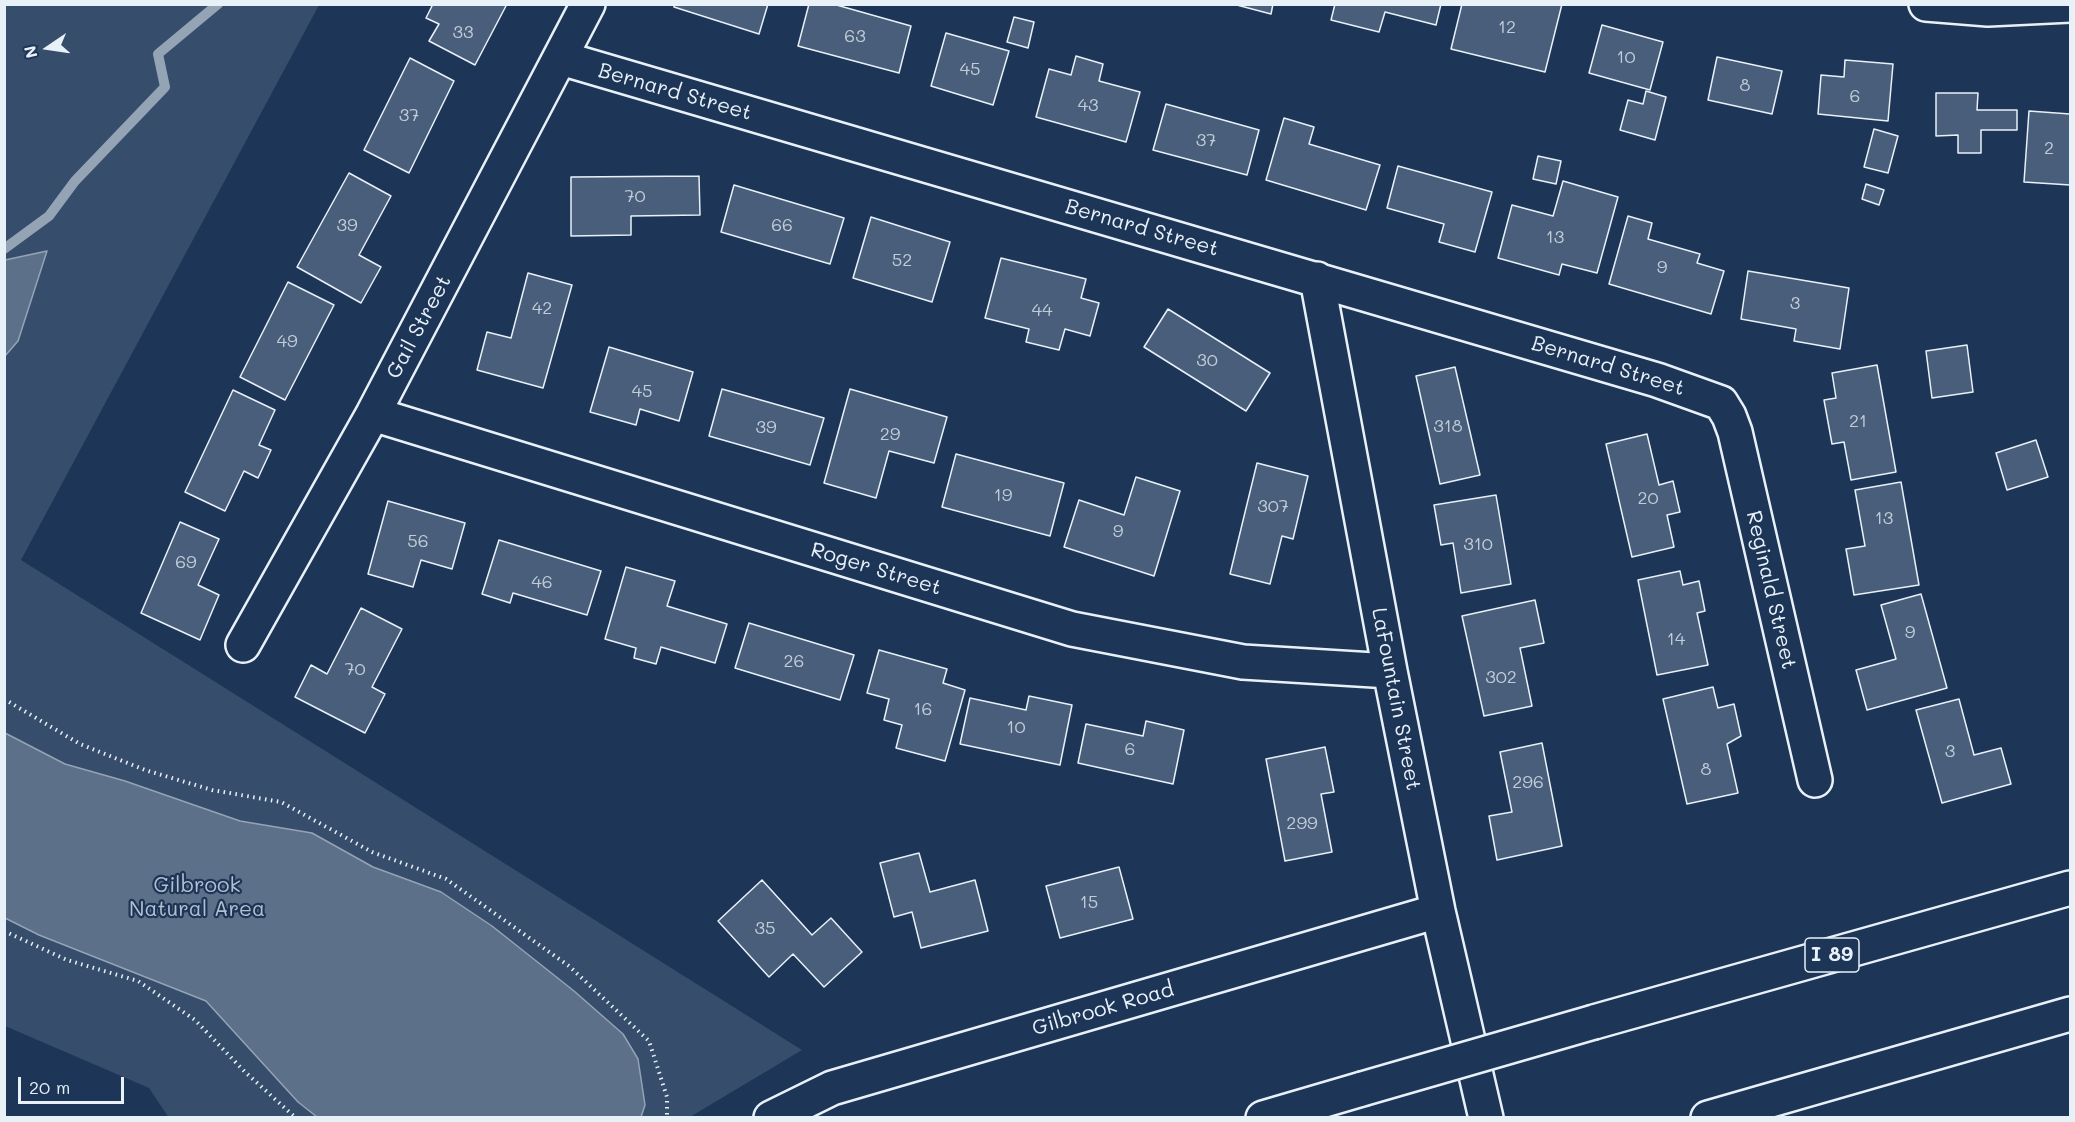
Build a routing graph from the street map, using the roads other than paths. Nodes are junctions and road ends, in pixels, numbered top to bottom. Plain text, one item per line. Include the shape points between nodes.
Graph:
1 (588, 4) edge
2 (1926, 4) edge
3 (2070, 5) edge
4 (561, 58) junction
5 (1317, 279) junction
6 (1721, 403) joint
7 (373, 414) junction
8 (243, 645) dead end
9 (1390, 671) junction
10 (1815, 780) dead end
11 (2070, 888) edge
12 (1438, 911) junction
13 (2070, 1014) edge
14 (771, 1118) edge
15 (1263, 1118) edge
16 (1486, 1118) edge
17 (1708, 1118) edge

1 - 4 main road, Gail Street
2 - 3 main road via 1988,9
4 - 5 main road, Bernard Street
4 - 7 main road, Gail Street
5 - 6 main road, Bernard Street via 1657,380
5 - 9 main road, LaFountain Street
6 - 10 main road, Reginald Street via 1734,432
7 - 8 main road, Gail Street
7 - 9 main road, Roger Street via 1072,629 1243,662
9 - 12 main road, LaFountain Street
11 - 15 main road, I 89, bridge
12 - 14 main road, Gilbrook Road via 832,1088
12 - 16 main road, LaFountain Street
13 - 17 main road

